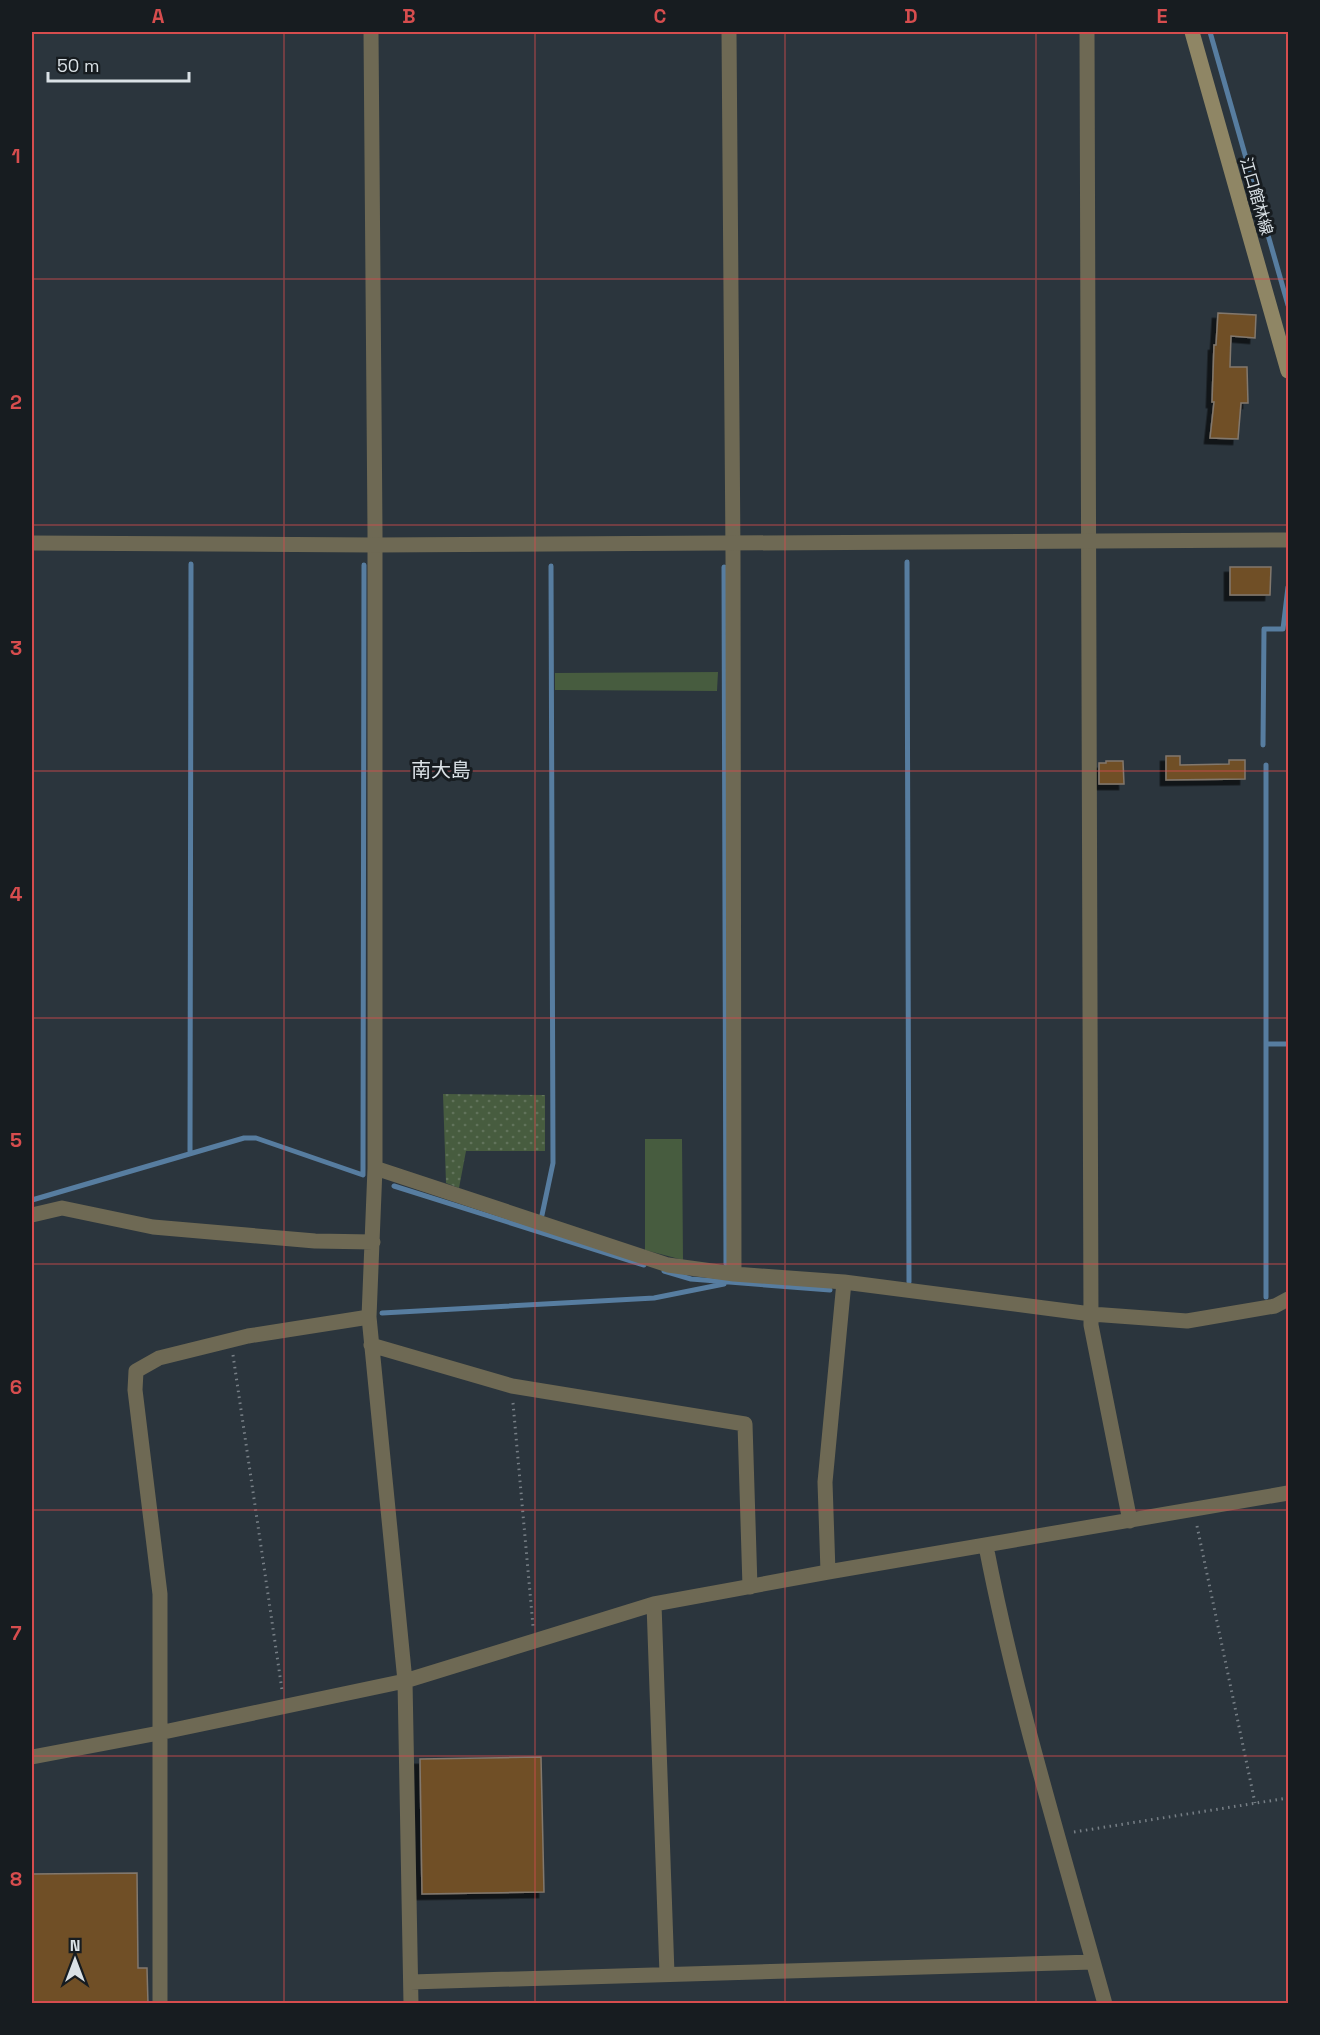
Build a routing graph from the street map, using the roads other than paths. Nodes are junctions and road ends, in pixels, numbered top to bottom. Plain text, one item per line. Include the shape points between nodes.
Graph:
1 (371, 32) edge
2 (729, 32) edge
3 (1087, 32) edge
4 (1192, 32) edge
5 (1288, 371) edge
6 (1288, 540) edge
7 (1089, 541) junction
8 (732, 542) junction
9 (32, 543) edge
10 (375, 545) junction
11 (375, 1168) junction
12 (32, 1215) edge
13 (373, 1242) junction
14 (734, 1275) junction
15 (844, 1282) junction
16 (1288, 1299) edge
17 (1091, 1314) junction
18 (369, 1317) junction
19 (371, 1345) junction
20 (1288, 1493) edge
21 (1130, 1521) junction
22 (986, 1546) junction
23 (828, 1572) junction
24 (750, 1587) junction
25 (654, 1604) junction
26 (405, 1682) junction
27 (159, 1733) junction
28 (32, 1757) edge
29 (1093, 1962) junction
30 (667, 1974) junction
31 (411, 1982) junction
32 (160, 2004) edge
33 (411, 2004) edge
34 (1105, 2004) edge

1 - 10 street
2 - 8 street
3 - 7 street
4 - 5 main road, 江口館林線
6 - 7 street
7 - 8 street
7 - 17 street
8 - 10 street
8 - 14 street
9 - 10 street
10 - 11 street
11 - 13 street
11 - 14 street via 668,1265
12 - 13 street via 62,1208 153,1227
13 - 18 street
14 - 15 street
15 - 17 street
15 - 23 street via 825,1482
16 - 17 street via 1275,1306 1187,1321
17 - 21 street
18 - 19 street
18 - 27 street via 230,1340 159,1358 136,1371 135,1390 160,1594
19 - 24 street via 512,1386 745,1424
19 - 26 street
20 - 21 street
21 - 22 street
22 - 23 street
22 - 29 street via 998,1608
23 - 24 street
24 - 25 street
25 - 26 street
25 - 30 street
26 - 27 street
26 - 31 street
27 - 28 street
27 - 32 street
29 - 30 street
29 - 34 street
30 - 31 street
31 - 33 street

